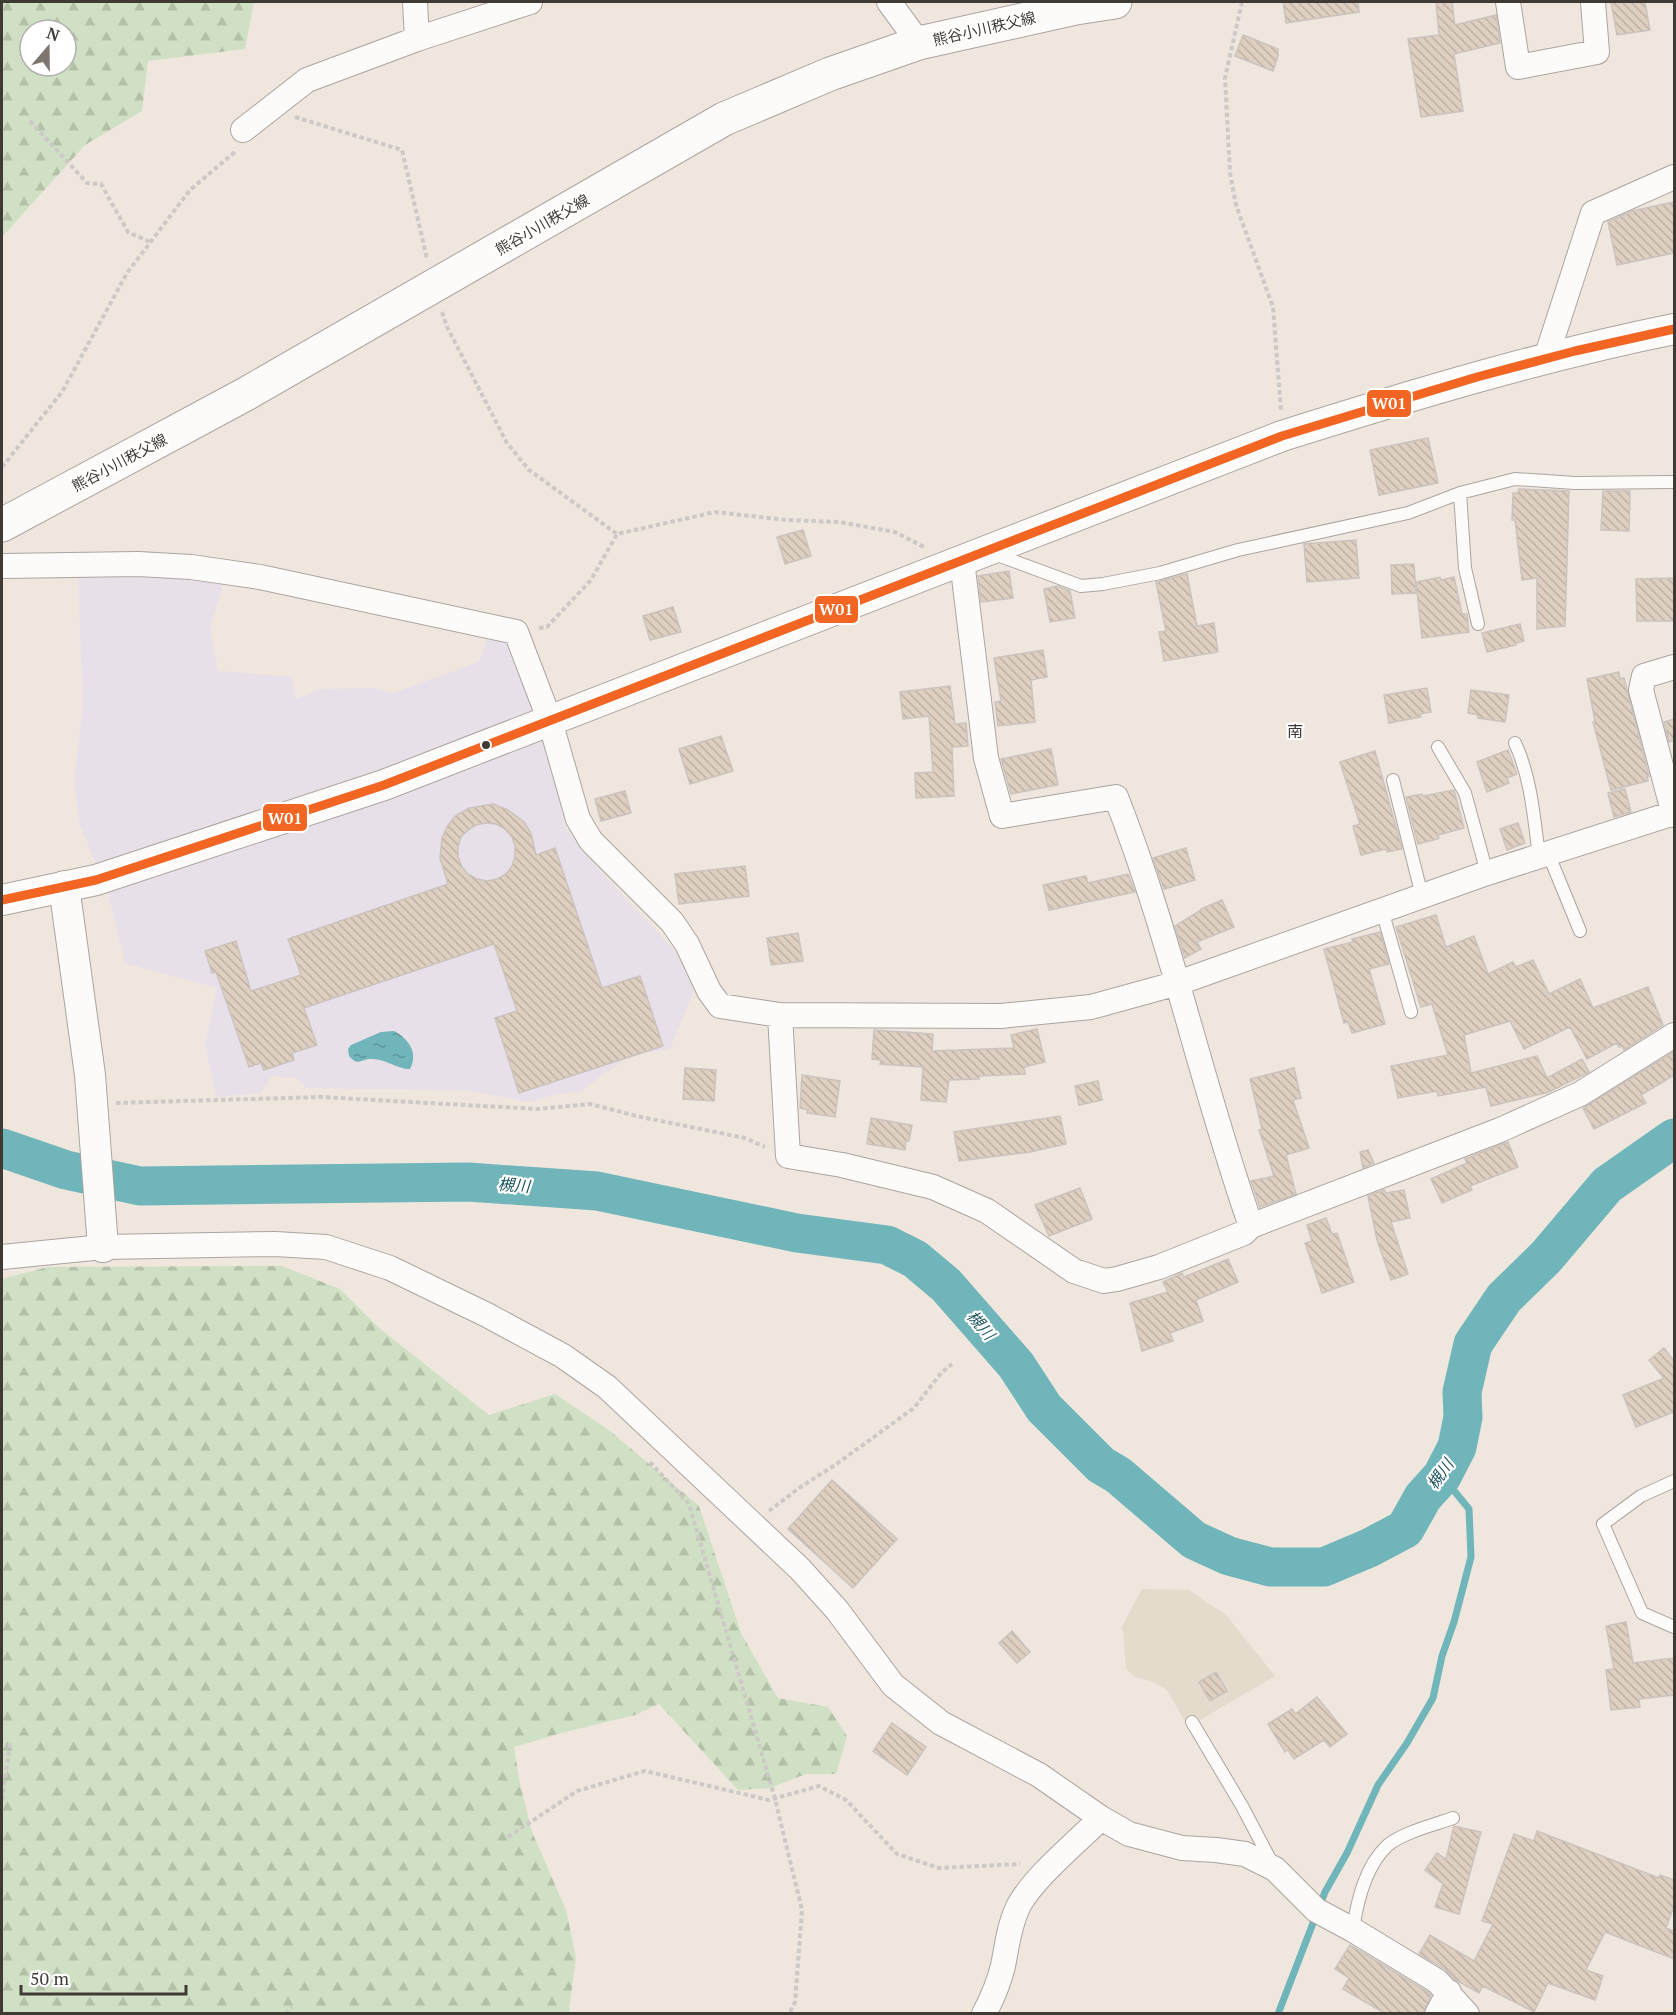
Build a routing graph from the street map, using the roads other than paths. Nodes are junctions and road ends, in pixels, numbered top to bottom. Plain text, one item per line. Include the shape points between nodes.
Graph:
1 (415, 2) edge
2 (530, 2) edge
3 (889, 2) edge
4 (1114, 2) edge
5 (1508, 2) edge
6 (1593, 2) edge
7 (1075, 5) edge
8 (417, 39) junction
9 (919, 43) junction
10 (241, 139) road end
11 (1674, 177) edge
12 (1674, 328) edge
13 (1546, 358) junction
14 (1674, 482) edge
15 (1460, 493) junction
16 (2, 525) edge
17 (963, 561) junction
18 (2, 566) edge
19 (1478, 624) dead end
20 (1674, 667) edge
21 (550, 721) junction
22 (1515, 742) dead end
23 (1438, 747) dead end
24 (1393, 780) dead end
25 (1674, 814) edge
26 (1543, 854) junction
27 (1487, 873) junction
28 (64, 886) junction
29 (1422, 896) junction
30 (2, 900) edge
31 (1382, 910) junction
32 (1580, 931) dead end
33 (1178, 983) junction
34 (1411, 1012) dead end
35 (780, 1015) junction
36 (1674, 1035) edge
37 (1251, 1226) junction
38 (102, 1239) junction
39 (2, 1257) edge
40 (1674, 1481) edge
41 (1674, 1627) edge
42 (1192, 1722) dead end
43 (1101, 1818) junction
44 (1453, 1818) dead end
45 (1275, 1869) junction
46 (1353, 1930) junction
47 (1449, 1992) junction
48 (984, 2013) edge
49 (1437, 2013) edge
50 (1467, 2013) edge

1 - 8 street
2 - 8 street
3 - 9 street
4 - 7 main road, 熊谷小川秩父線
5 - 6 street via 1518,67 1597,52
7 - 9 main road, 熊谷小川秩父線
8 - 10 street via 307,80
9 - 16 main road, 熊谷小川秩父線 via 830,74 724,119 244,395
11 - 13 street via 1593,213
12 - 13 street
13 - 17 street via 1282,436
14 - 15 lane via 1515,479
15 - 17 lane via 1408,513 1103,584 1081,586
15 - 19 lane via 1465,568
17 - 21 street
17 - 33 street via 986,758 1002,816 1116,797 1137,849
18 - 21 street via 191,567 260,577 516,632
20 - 25 street via 1644,676 1641,690
21 - 28 street via 384,785 96,880
21 - 35 street via 578,819 591,841 672,922 720,1006
22 - 26 lane
23 - 27 lane via 1465,793
24 - 29 lane
25 - 26 street
26 - 27 street
26 - 32 lane
27 - 29 street
28 - 30 street
28 - 38 street via 90,1075
29 - 31 street
31 - 33 street
31 - 34 lane
33 - 35 street via 1091,1007 1001,1016
33 - 37 street via 1228,1163
35 - 37 street via 788,1156 933,1187 987,1211 1074,1271 1104,1281 1159,1267 1244,1233
36 - 37 street via 1580,1094 1500,1130
38 - 39 street
38 - 43 street via 326,1247 390,1268 572,1362 607,1387 800,1569 837,1610 893,1685 941,1723 1039,1775
40 - 41 lane via 1641,1497 1603,1524 1642,1613
42 - 45 lane
43 - 45 street via 1129,1834 1182,1848 1245,1854
43 - 48 street via 1029,1890 1018,1907 992,2000
44 - 46 lane via 1390,1844 1377,1857 1357,1901
45 - 46 street via 1316,1910
46 - 47 street
47 - 49 street
47 - 50 street

